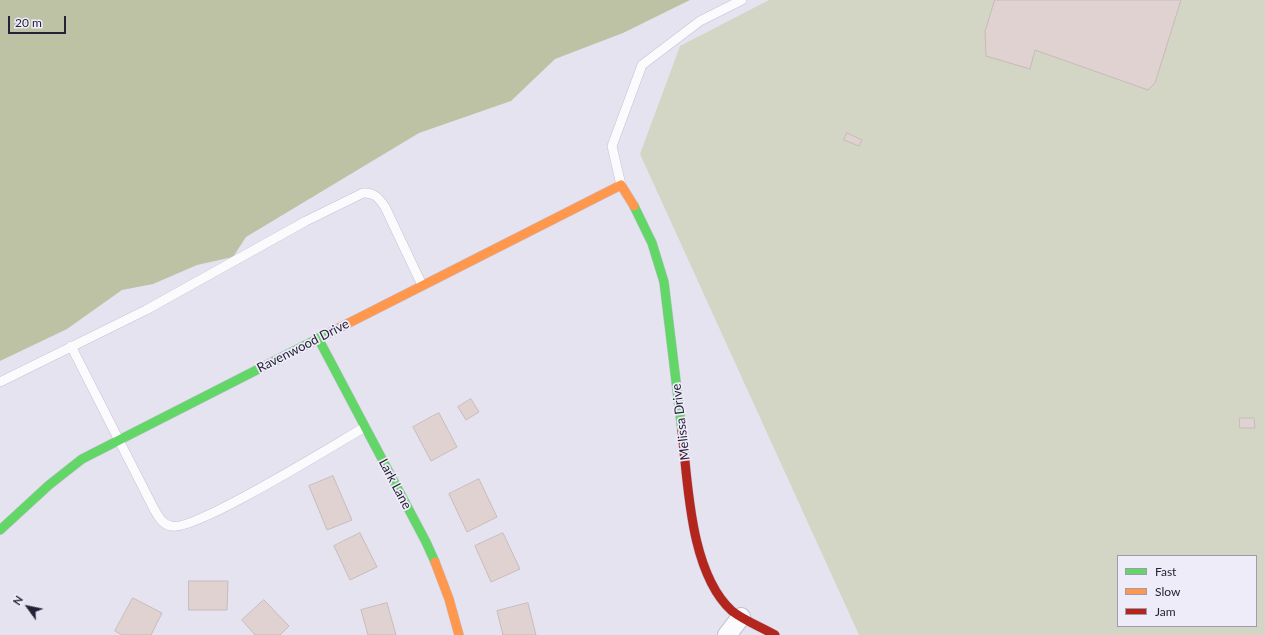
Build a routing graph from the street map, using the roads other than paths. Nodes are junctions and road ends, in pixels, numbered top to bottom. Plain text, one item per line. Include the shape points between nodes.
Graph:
1 (742, 0) edge
2 (621, 185) junction
3 (422, 285) junction
4 (318, 338) junction
5 (71, 346) junction
6 (0, 382) edge
7 (365, 427) junction
8 (119, 440) junction
9 (0, 530) edge
10 (741, 617) junction
11 (459, 635) edge
12 (727, 635) edge
13 (775, 635) edge

1 - 2 lane via 700,21 642,65 612,146
2 - 3 street, Ravenwood Drive
2 - 10 street, Melissa Drive via 640,215 656,250 664,282 694,533 704,568 720,597
3 - 4 street, Ravenwood Drive
3 - 5 lane via 384,207 370,192 363,193 306,220 146,310
4 - 7 street, Lark Lane
4 - 8 street, Ravenwood Drive
5 - 6 lane
5 - 8 lane
7 - 8 lane via 267,485 187,525 170,526 162,521
7 - 11 street, Lark Lane via 439,570 452,605
8 - 9 street, Ravenwood Drive via 82,459
10 - 12 street
10 - 13 street, Melissa Drive

